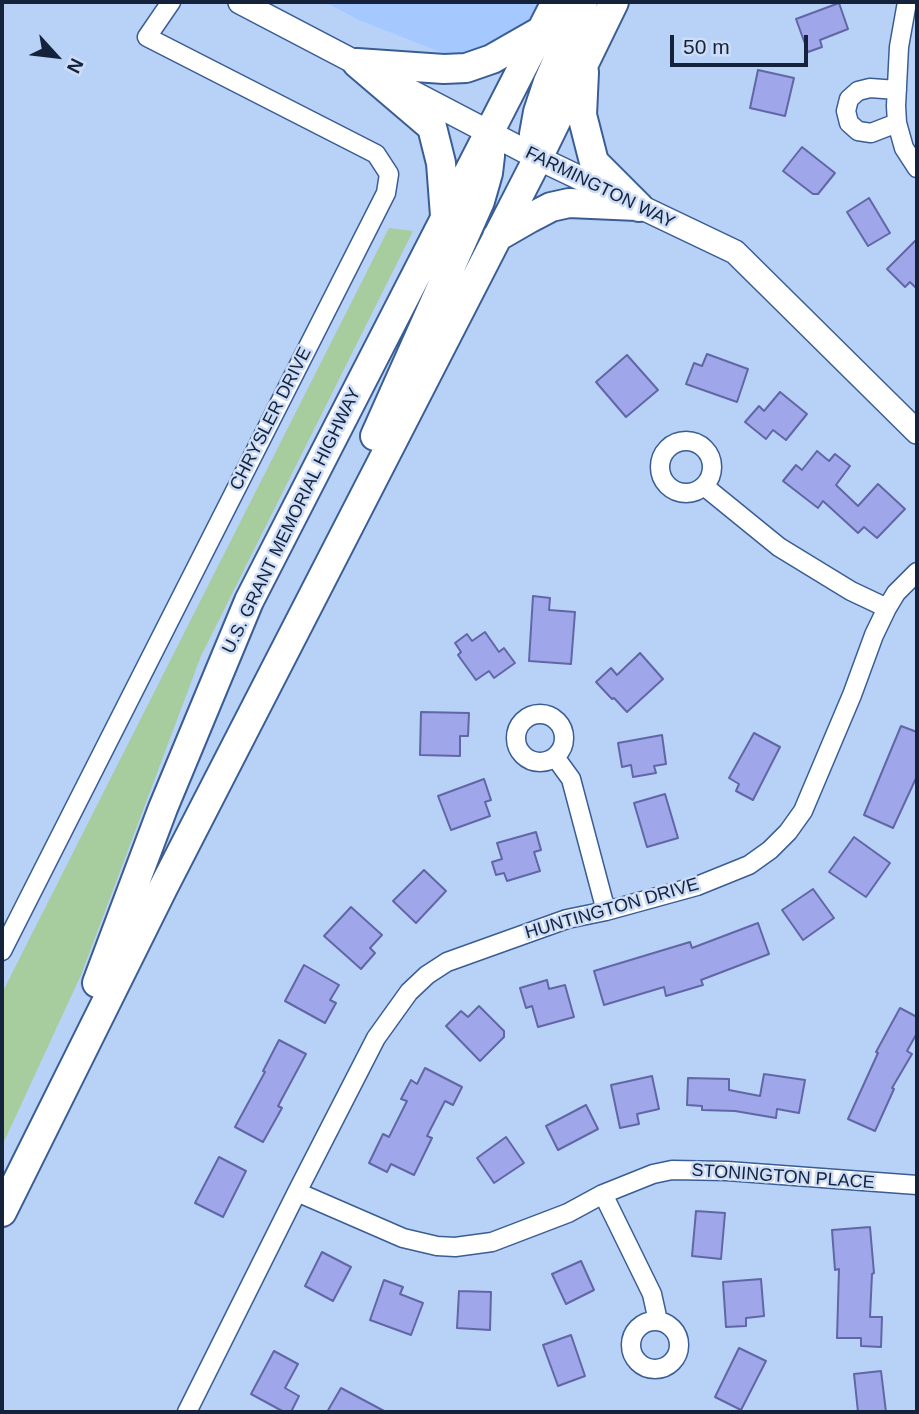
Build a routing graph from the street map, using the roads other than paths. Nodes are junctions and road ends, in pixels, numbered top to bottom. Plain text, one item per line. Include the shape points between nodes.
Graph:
1 (171, 2) edge
2 (240, 2) edge
3 (556, 2) edge
4 (583, 2) edge
5 (614, 2) edge
6 (907, 2) edge
7 (541, 31) junction
8 (585, 59) junction
9 (356, 63) junction
10 (897, 90) junction
11 (897, 123) junction
12 (489, 132) junction
13 (538, 158) junction
14 (917, 168) edge
15 (638, 206) junction
16 (445, 216) junction
17 (497, 237) junction
18 (917, 432) edge
19 (704, 486) dead end
20 (333, 557) junction
21 (917, 572) edge
22 (887, 608) junction
23 (555, 757) dead end
24 (606, 911) junction
25 (2, 951) edge
26 (917, 1185) edge
27 (297, 1192) junction
28 (603, 1194) junction
29 (2, 1212) edge
30 (658, 1321) dead end
31 (187, 1412) edge

1 - 25 street, CHRYSLER DRIVE via 147,37 376,154 389,174 386,193
2 - 9 street, FARMINGTON WAY
3 - 7 main road, U.S. GRANT MEMORIAL HIGHWAY
4 - 13 main road via 538,112 534,134
5 - 8 main road
6 - 10 street
7 - 9 main road via 466,68
7 - 12 main road, U.S. GRANT MEMORIAL HIGHWAY
8 - 13 main road
8 - 15 main road via 582,115 594,162
9 - 12 street, FARMINGTON WAY
9 - 16 main road via 432,127 441,163
10 - 11 street
10 - 11 street via 858,90 846,111 849,123 858,131 871,134
11 - 14 street via 904,148
12 - 13 street, FARMINGTON WAY
12 - 16 main road, U.S. GRANT MEMORIAL HIGHWAY
12 - 20 main road via 490,156 480,201 356,479
13 - 15 street, FARMINGTON WAY
13 - 17 main road
15 - 17 main road via 569,203
15 - 18 street, FARMINGTON WAY via 734,252
16 - 29 main road, U.S. GRANT MEMORIAL HIGHWAY via 249,601
17 - 20 main road
19 - 22 street via 779,547 851,592
20 - 29 main road
21 - 22 street, HUNTINGTON DRIVE
22 - 24 street, HUNTINGTON DRIVE via 803,811 788,832 749,865 696,886
23 - 24 street via 570,779
24 - 27 street, HUNTINGTON DRIVE via 567,919 447,961 427,975 376,1038
26 - 28 street, STONINGTON PLACE via 672,1170
27 - 28 street, STONINGTON PLACE via 403,1238 455,1247 492,1242 568,1213
27 - 31 street, HUNTINGTON DRIVE
28 - 30 street via 652,1294

